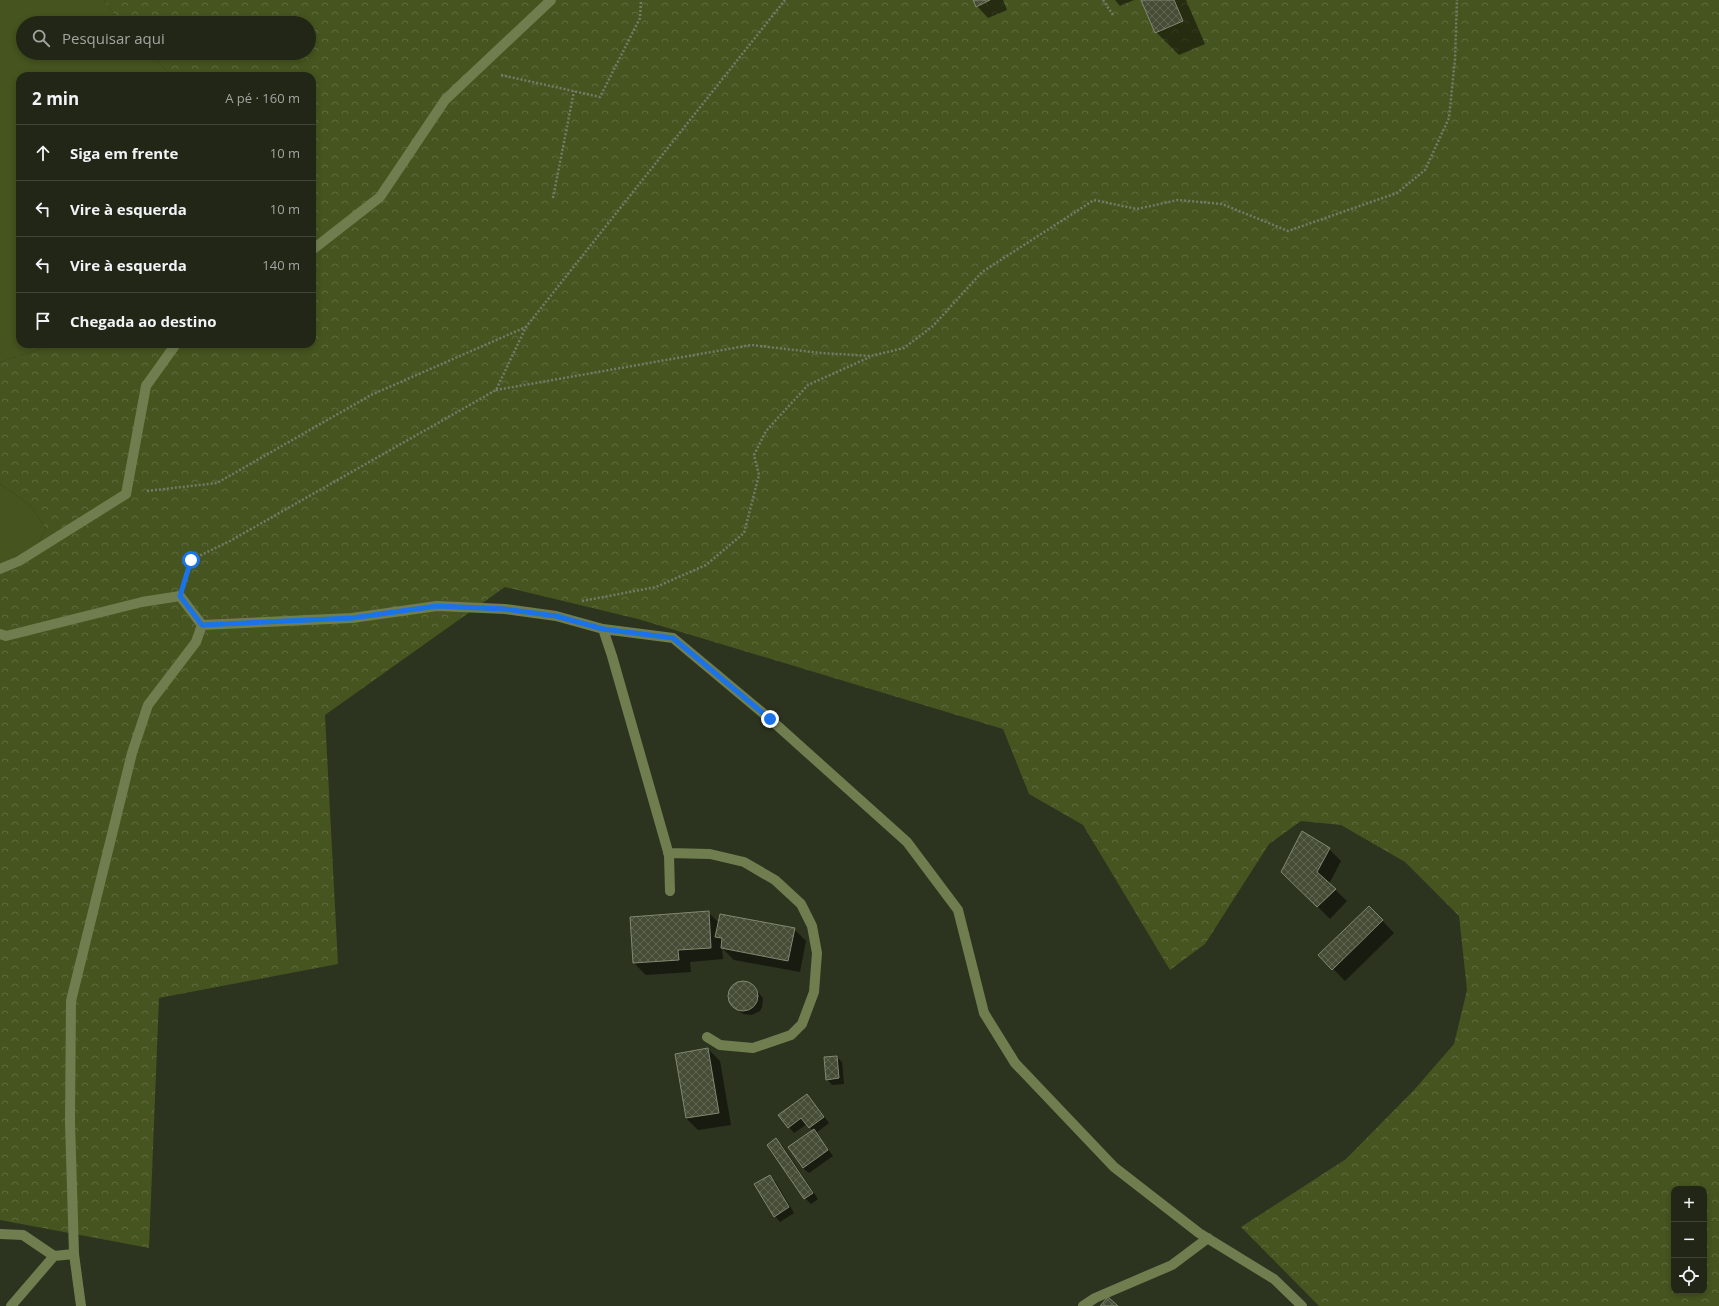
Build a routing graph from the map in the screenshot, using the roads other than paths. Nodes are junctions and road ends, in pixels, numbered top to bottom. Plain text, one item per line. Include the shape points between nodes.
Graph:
1 (551, 0) edge
2 (316, 247) edge
3 (173, 348) edge
4 (0, 569) edge
5 (202, 625) junction
6 (603, 629) junction
7 (0, 634) edge
8 (668, 853) junction
9 (670, 891) dead end
10 (707, 1037) dead end
11 (0, 1234) edge
12 (1208, 1238) junction
13 (74, 1254) junction
14 (54, 1256) junction
15 (11, 1306) edge
16 (81, 1306) edge
17 (1083, 1306) edge
18 (1302, 1306) edge

1 - 2 street via 446,100 380,197
3 - 4 street via 146,386 126,494 19,561
5 - 6 street via 352,618 437,606 505,609 556,616
5 - 7 street via 180,596 142,602 6,636
5 - 13 street via 196,642 148,705 132,753 71,1001 70,1122
6 - 8 street
6 - 12 street via 673,638 770,719 906,842 958,910 984,1014 1015,1063 1114,1167
8 - 9 street
8 - 10 street via 710,854 744,862 775,880 801,904 812,926 817,953 814,992 802,1024 791,1035 753,1048 720,1045
11 - 14 street via 23,1235
12 - 17 street via 1172,1265 1095,1298
12 - 18 street via 1274,1279
13 - 14 street
13 - 16 street
14 - 15 street

